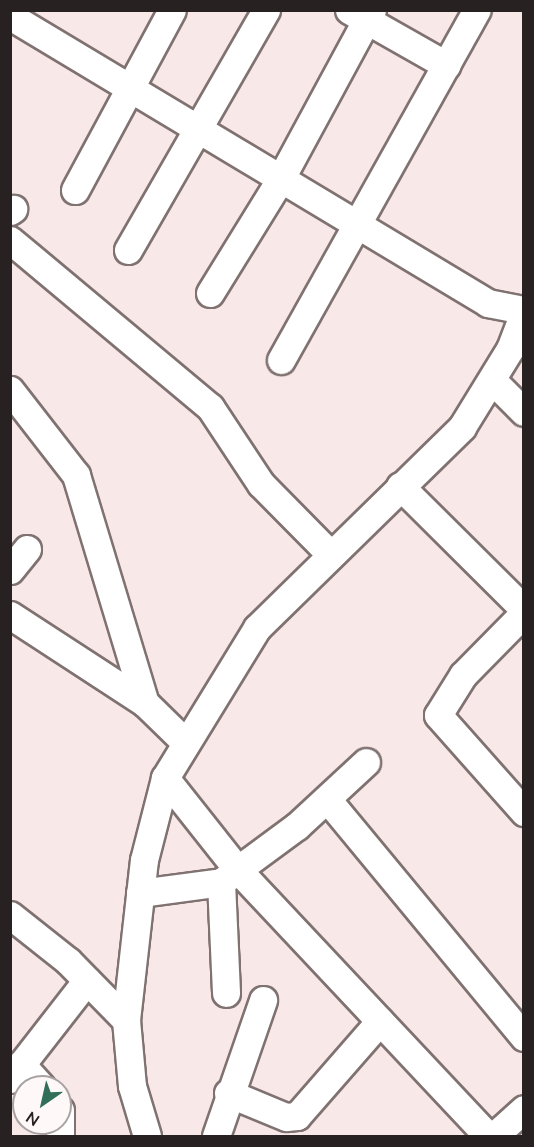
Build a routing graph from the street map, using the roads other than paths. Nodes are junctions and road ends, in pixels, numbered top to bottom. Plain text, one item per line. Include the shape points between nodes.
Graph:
1 (172, 10) edge
2 (266, 10) edge
3 (477, 10) edge
4 (363, 14) edge
5 (10, 16) edge
6 (446, 65) junction
7 (129, 87) junction
8 (201, 131) junction
9 (281, 178) junction
10 (75, 190) dead end
11 (357, 224) junction
12 (10, 240) edge
13 (128, 250) dead end
14 (210, 293) dead end
15 (524, 312) edge
16 (281, 360) dead end
17 (492, 380) junction
18 (10, 390) edge
19 (524, 412) edge
20 (400, 486) junction
21 (27, 549) dead end
22 (328, 552) junction
23 (10, 570) edge
24 (524, 611) edge
25 (10, 615) edge
26 (145, 703) junction
27 (185, 742) junction
28 (366, 762) dead end
29 (165, 778) junction
30 (327, 799) junction
31 (524, 812) edge
32 (230, 876) junction
33 (140, 893) junction
34 (10, 915) edge
35 (87, 980) junction
36 (226, 993) dead end
37 (263, 1000) dead end
38 (126, 1020) junction
39 (380, 1021) junction
40 (524, 1037) edge
41 (16, 1072) edge
42 (228, 1093) junction
43 (524, 1109) edge
44 (147, 1137) edge
45 (216, 1137) edge
46 (488, 1137) edge
47 (494, 1137) edge

1 - 7 street
2 - 8 street
3 - 6 street
4 - 6 street
4 - 9 street
5 - 7 street
6 - 11 street
7 - 8 street
7 - 10 street
8 - 9 street
8 - 13 street
9 - 11 street
9 - 14 street
11 - 15 street via 488,303
11 - 16 street
12 - 22 street via 210,407 261,484
15 - 17 street
17 - 19 street
17 - 20 street via 462,427
18 - 26 street via 76,475
20 - 22 street
20 - 24 street
21 - 23 street
22 - 27 street via 256,628
24 - 31 street via 463,675 438,715
25 - 26 street
26 - 27 street
27 - 29 street
28 - 30 street
29 - 32 street
29 - 33 street via 152,815
30 - 32 street
30 - 40 street
32 - 33 street
32 - 36 street
32 - 39 street
33 - 38 street
34 - 35 street
35 - 38 street
35 - 41 street
37 - 42 street
38 - 44 street via 132,1086
39 - 42 street via 297,1116 286,1117
39 - 46 street
42 - 45 street
43 - 47 street

